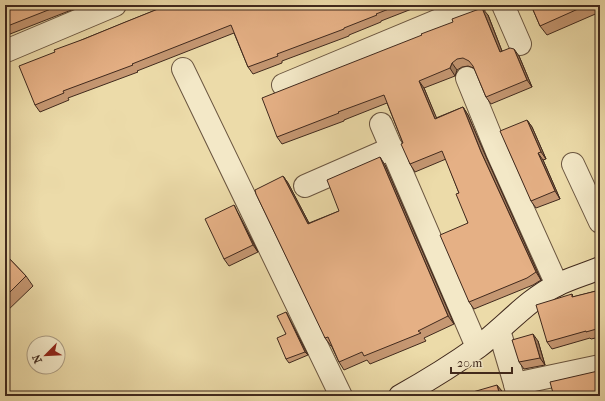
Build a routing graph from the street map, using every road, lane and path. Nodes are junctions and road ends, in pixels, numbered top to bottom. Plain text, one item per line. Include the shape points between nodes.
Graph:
1 (115, 5) edge
2 (475, 5) edge
3 (503, 5) edge
4 (520, 44) dead end
5 (6, 51) edge
6 (183, 69) dead end
7 (467, 78) dead end
8 (283, 85) dead end
9 (381, 124) dead end
10 (392, 148) junction
11 (573, 164) dead end
12 (305, 186) dead end
13 (600, 222) edge
14 (600, 268) edge
15 (557, 285) junction
16 (499, 330) junction
17 (477, 347) junction
18 (600, 366) edge
19 (517, 390) edge
20 (341, 396) edge
21 (400, 396) edge

1 - 5 street
2 - 8 street
3 - 4 street
6 - 20 street
7 - 15 street
9 - 10 street
10 - 12 street
10 - 17 street
11 - 13 street
14 - 15 street
15 - 16 street via 527,304
16 - 17 street
16 - 19 street
17 - 21 street
18 - 19 street

